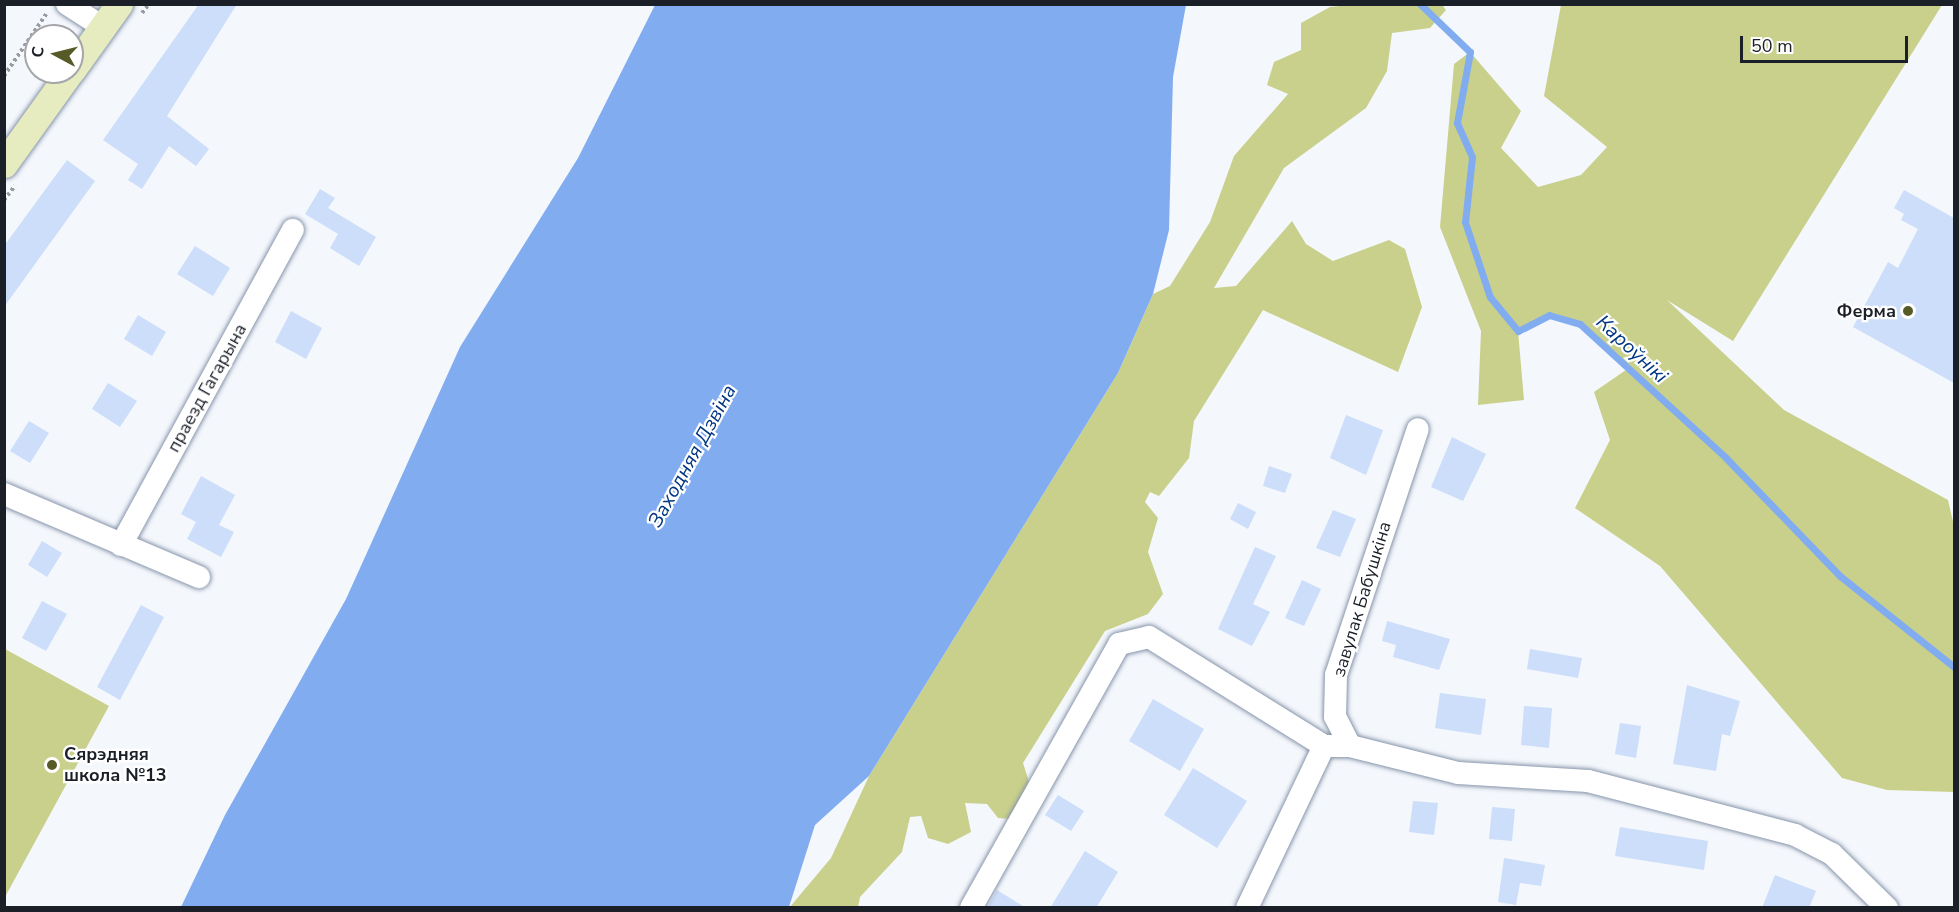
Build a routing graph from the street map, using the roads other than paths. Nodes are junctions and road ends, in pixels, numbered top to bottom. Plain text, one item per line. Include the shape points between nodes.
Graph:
1 (68, 4) edge
2 (119, 4) edge
3 (103, 27) junction
4 (84, 53) edge
5 (62, 84) edge
6 (4, 164) edge
7 (293, 230) dead end
8 (1418, 429) dead end
9 (4, 494) edge
10 (121, 545) junction
11 (199, 577) dead end
12 (1324, 746) junction
13 (1350, 746) junction
14 (971, 908) edge
15 (1247, 908) edge
16 (1887, 908) edge

1 - 3 street
2 - 3 main road
3 - 4 main road
5 - 6 main road
7 - 10 street, праезд Гагарына
8 - 13 street, завулак Бабушкіна via 1336,675 1335,717
9 - 10 street
10 - 11 street
12 - 13 street
12 - 14 street via 1149,637 1119,644
12 - 15 street
13 - 16 street via 1458,773 1588,781 1795,835 1832,854

